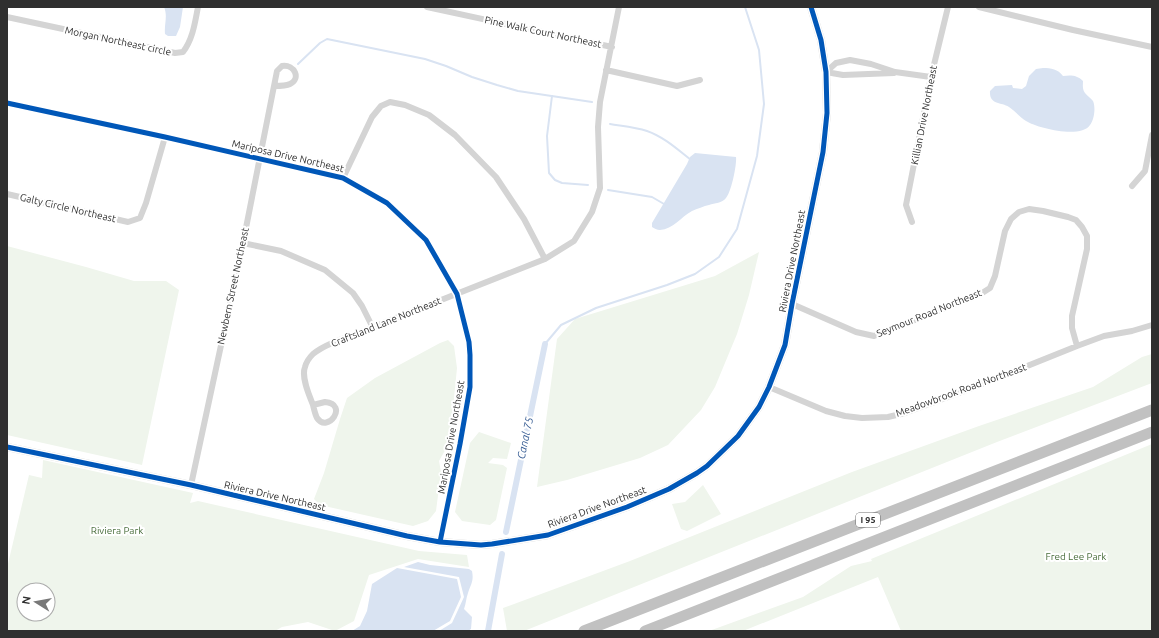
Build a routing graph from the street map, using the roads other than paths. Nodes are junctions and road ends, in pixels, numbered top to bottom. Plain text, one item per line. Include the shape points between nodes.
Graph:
1 (198, 7) edge
2 (427, 7) edge
3 (619, 7) edge
4 (811, 7) edge
5 (948, 7) edge
6 (979, 7) edge
7 (7, 17) edge
8 (612, 47) junction
9 (1152, 47) edge
10 (606, 70) junction
11 (826, 72) junction
12 (895, 72) junction
13 (931, 77) junction
14 (700, 80) dead end
15 (274, 86) dead end
16 (7, 103) edge
17 (1152, 135) edge
18 (165, 137) junction
19 (260, 159) junction
20 (343, 178) junction
21 (1132, 186) dead end
22 (7, 194) edge
23 (912, 222) dead end
24 (243, 243) junction
25 (545, 259) junction
26 (457, 294) junction
27 (792, 304) junction
28 (1152, 325) edge
29 (373, 328) junction
30 (1077, 346) junction
31 (769, 387) junction
32 (313, 405) dead end
33 (1152, 410) edge
34 (1152, 432) edge
35 (7, 447) edge
36 (191, 485) junction
37 (440, 542) junction
38 (584, 631) edge
39 (645, 631) edge

1 - 7 street, Morgan Northeast circle via 188,45 183,52 175,53
2 - 8 street, Pine Walk Court Northeast
3 - 8 street, Craftsland Lane Northeast
4 - 11 street, Riviera Drive Northeast via 821,40
5 - 13 street, Killian Drive Northeast
6 - 9 street
8 - 10 street, Craftsland Lane Northeast
10 - 14 street via 677,86
10 - 25 street, Craftsland Lane Northeast via 598,127 600,188 592,212 574,241
11 - 12 street via 843,75
11 - 12 street via 836,63 850,60
11 - 27 street, Riviera Drive Northeast via 827,113 824,152
12 - 13 street
13 - 23 street, Killian Drive Northeast via 906,205
15 - 19 street, Newbern Street Northeast
16 - 18 street, Mariposa Drive Northeast
17 - 21 street via 1145,171
18 - 19 street, Mariposa Drive Northeast
18 - 22 street, Galty Circle Northeast via 140,218 128,222
19 - 20 street, Mariposa Drive Northeast
19 - 24 street, Newbern Street Northeast
20 - 25 street via 372,117 380,106 390,102 404,105 428,115 455,135 496,177 524,219
20 - 26 street, Mariposa Drive Northeast via 387,203 426,240
24 - 29 street via 281,251 325,270 353,293
24 - 36 street, Newbern Street Northeast
25 - 26 street, Craftsland Lane Northeast
26 - 29 street, Craftsland Lane Northeast
26 - 37 street, Mariposa Drive Northeast via 469,342 470,387
27 - 30 street, Seymour Road Northeast via 856,332 874,336 980,295 990,288 1005,231 1011,219 1019,212 1029,209 1043,211 1076,220 1087,236 1087,249 1072,316
27 - 31 street, Riviera Drive Northeast via 785,345
28 - 30 street, Meadowbrook Road Northeast via 1104,336
29 - 32 street, Craftsland Lane Northeast via 324,347 312,355 304,369 305,385
30 - 31 street, Meadowbrook Road Northeast via 967,390 888,417 862,418 826,411
31 - 37 street, Riviera Drive Northeast via 759,407 736,438 707,466 669,489 548,535 492,544
33 - 38 highway, I 95
34 - 39 highway, I 95
35 - 36 street, Riviera Drive Northeast
36 - 37 street, Riviera Drive Northeast

